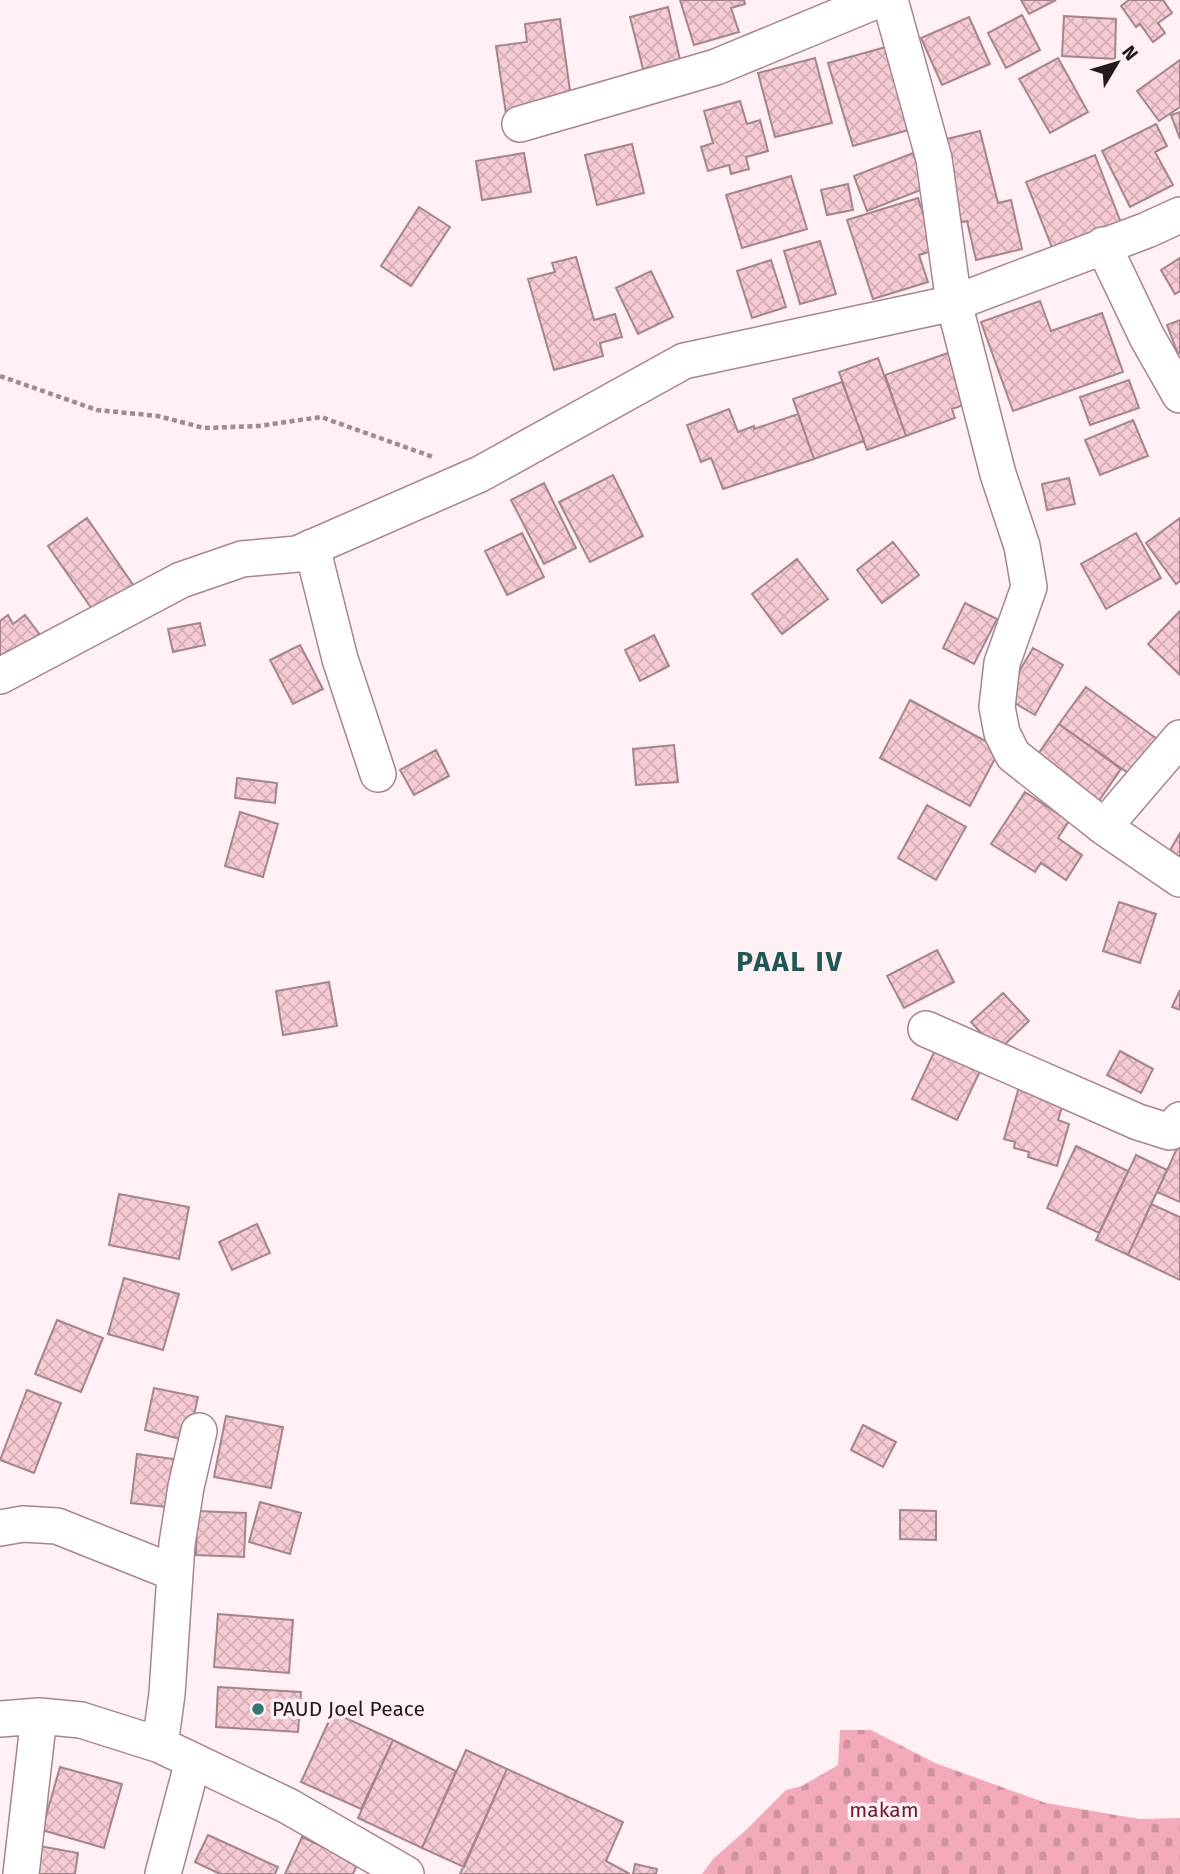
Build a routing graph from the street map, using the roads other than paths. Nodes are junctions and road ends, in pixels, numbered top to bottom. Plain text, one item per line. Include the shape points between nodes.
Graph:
1 (878, 0) edge
2 (890, 0) edge
3 (520, 124) dead end
4 (1180, 215) edge
5 (1103, 245) junction
6 (954, 303) junction
7 (1180, 395) edge
8 (312, 547) junction
9 (0, 677) edge
10 (1180, 738) edge
11 (378, 774) dead end
12 (1104, 827) junction
13 (1180, 879) edge
14 (926, 1029) dead end
15 (1180, 1120) edge
16 (199, 1431) dead end
17 (0, 1528) edge
18 (175, 1573) junction
19 (39, 1716) junction
20 (0, 1719) edge
21 (160, 1745) junction
22 (193, 1761) junction
23 (21, 1874) edge
24 (163, 1874) edge
25 (406, 1874) edge

1 - 3 street via 716,67
2 - 6 street via 934,159
4 - 5 street
5 - 6 street
5 - 7 street
6 - 8 street via 684,361 480,474
6 - 12 street via 1030,587 1002,663 997,707 1002,733 1013,755
8 - 9 street via 297,554 242,559 181,580
8 - 11 street via 340,659
10 - 12 street
12 - 13 street
14 - 15 street via 1138,1122 1170,1132
16 - 18 street
17 - 18 street via 57,1526
18 - 21 street
19 - 20 street
19 - 21 street via 81,1720
19 - 23 street
21 - 22 street
22 - 24 street
22 - 25 street via 288,1806

